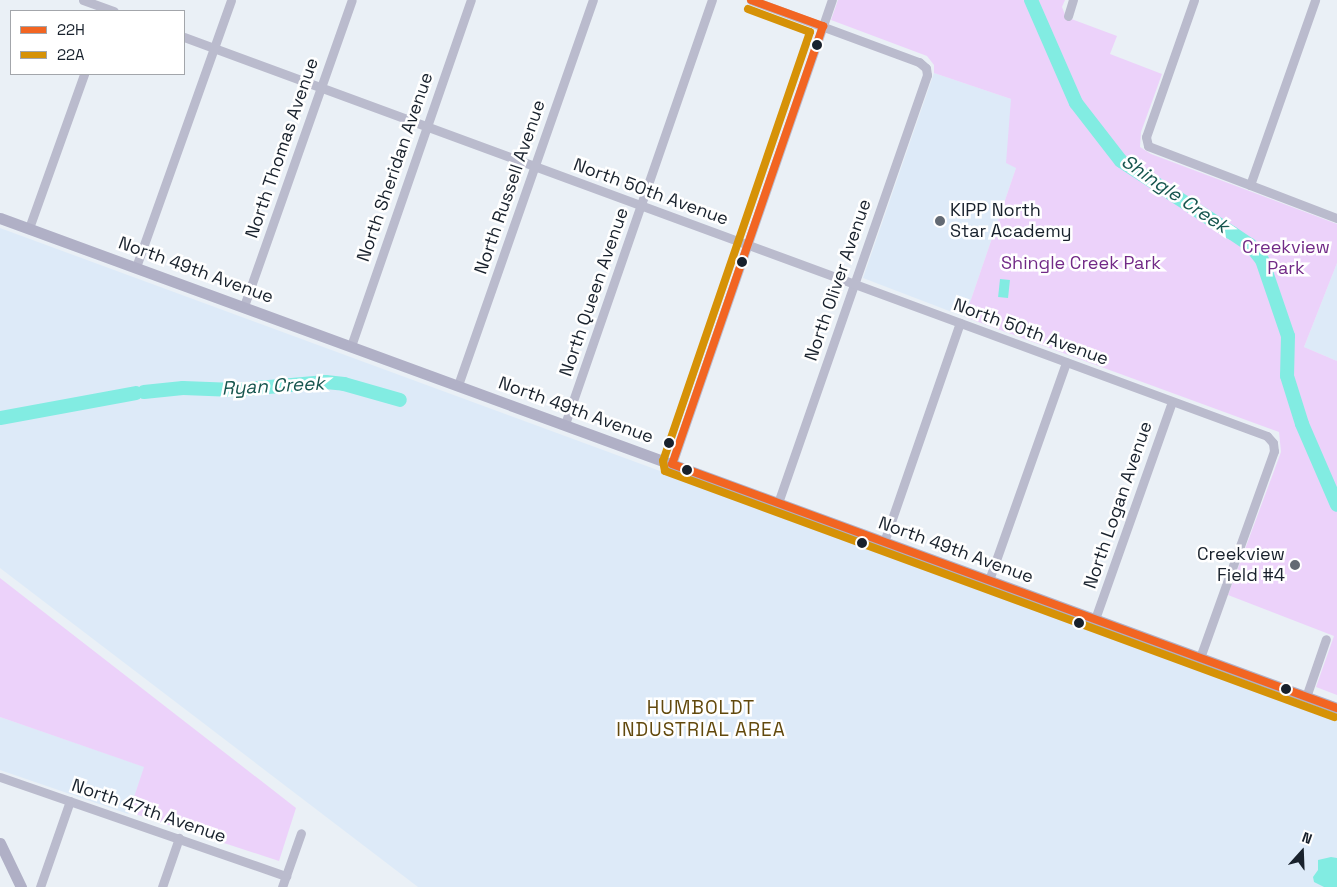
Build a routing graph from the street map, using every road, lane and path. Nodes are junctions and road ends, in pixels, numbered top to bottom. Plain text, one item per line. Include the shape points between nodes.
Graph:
1 (82, 0) edge
2 (230, 0) edge
3 (352, 0) edge
4 (471, 0) edge
5 (593, 0) edge
6 (712, 0) edge
7 (751, 0) edge
8 (832, 0) edge
9 (1073, 0) edge
10 (1194, 0) edge
11 (1315, 0) edge
12 (110, 8) edge
13 (1068, 16) dead end
14 (823, 26) junction
15 (185, 37) edge
16 (214, 48) junction
17 (84, 75) edge
18 (321, 87) junction
19 (427, 126) junction
20 (535, 166) junction
21 (1250, 185) junction
22 (641, 206) junction
23 (0, 218) edge
24 (1337, 218) edge
25 (29, 228) junction
26 (748, 245) junction
27 (136, 267) junction
28 (854, 284) junction
29 (244, 306) junction
30 (960, 324) junction
31 (351, 346) junction
32 (1066, 362) junction
33 (458, 386) junction
34 (1172, 402) junction
35 (565, 424) junction
36 (672, 464) junction
37 (778, 502) junction
38 (884, 542) junction
39 (988, 580) junction
40 (1095, 619) junction
41 (1326, 639) dead end
42 (1200, 658) junction
43 (1306, 697) junction
44 (1337, 708) edge
45 (0, 777) edge
46 (70, 801) junction
47 (301, 833) dead end
48 (179, 838) junction
49 (0, 843) edge
50 (286, 876) junction
51 (21, 887) edge
52 (40, 887) edge
53 (162, 887) edge
54 (282, 887) edge

1 - 12 street
2 - 16 street
3 - 18 street, North Thomas Avenue
4 - 19 street, North Sheridan Avenue
5 - 20 street, North Russell Avenue
6 - 22 street, North Queen Avenue
7 - 14 street
8 - 14 street
9 - 13 street
10 - 21 street via 1146,138 1148,146
11 - 21 street
14 - 26 street
14 - 28 street, North Oliver Avenue via 919,62 926,68 923,90
15 - 16 street, North 50th Avenue
16 - 18 street, North 50th Avenue
16 - 27 street
17 - 25 street
18 - 19 street, North 50th Avenue
18 - 29 street, North Thomas Avenue
19 - 20 street, North 50th Avenue
19 - 31 street, North Sheridan Avenue
20 - 22 street, North 50th Avenue
20 - 33 street, North Russell Avenue
21 - 24 street
22 - 26 street, North 50th Avenue
22 - 35 street, North Queen Avenue
23 - 25 street, North 49th Avenue
25 - 27 street, North 49th Avenue
26 - 28 street, North 50th Avenue
26 - 36 street
27 - 29 street, North 49th Avenue
28 - 30 street, North 50th Avenue
28 - 37 street, North Oliver Avenue
29 - 31 street, North 49th Avenue
30 - 32 street, North 50th Avenue
30 - 38 street
31 - 33 street, North 49th Avenue
32 - 34 street, North 50th Avenue
32 - 39 street
33 - 35 street, North 49th Avenue
34 - 40 street, North Logan Avenue
34 - 42 street, North 50th Avenue via 1267,436 1274,451
35 - 36 street, North 49th Avenue
36 - 37 street, North 49th Avenue
37 - 38 street, North 49th Avenue
38 - 39 street, North 49th Avenue
39 - 40 street, North 49th Avenue
40 - 42 street, North 49th Avenue
41 - 43 street
42 - 43 street, North 49th Avenue
43 - 44 street, North 49th Avenue
45 - 46 street, North 47th Avenue
46 - 48 street, North 47th Avenue
46 - 52 street
47 - 50 street
48 - 50 street, North 47th Avenue
48 - 53 street
49 - 51 street
50 - 54 street

